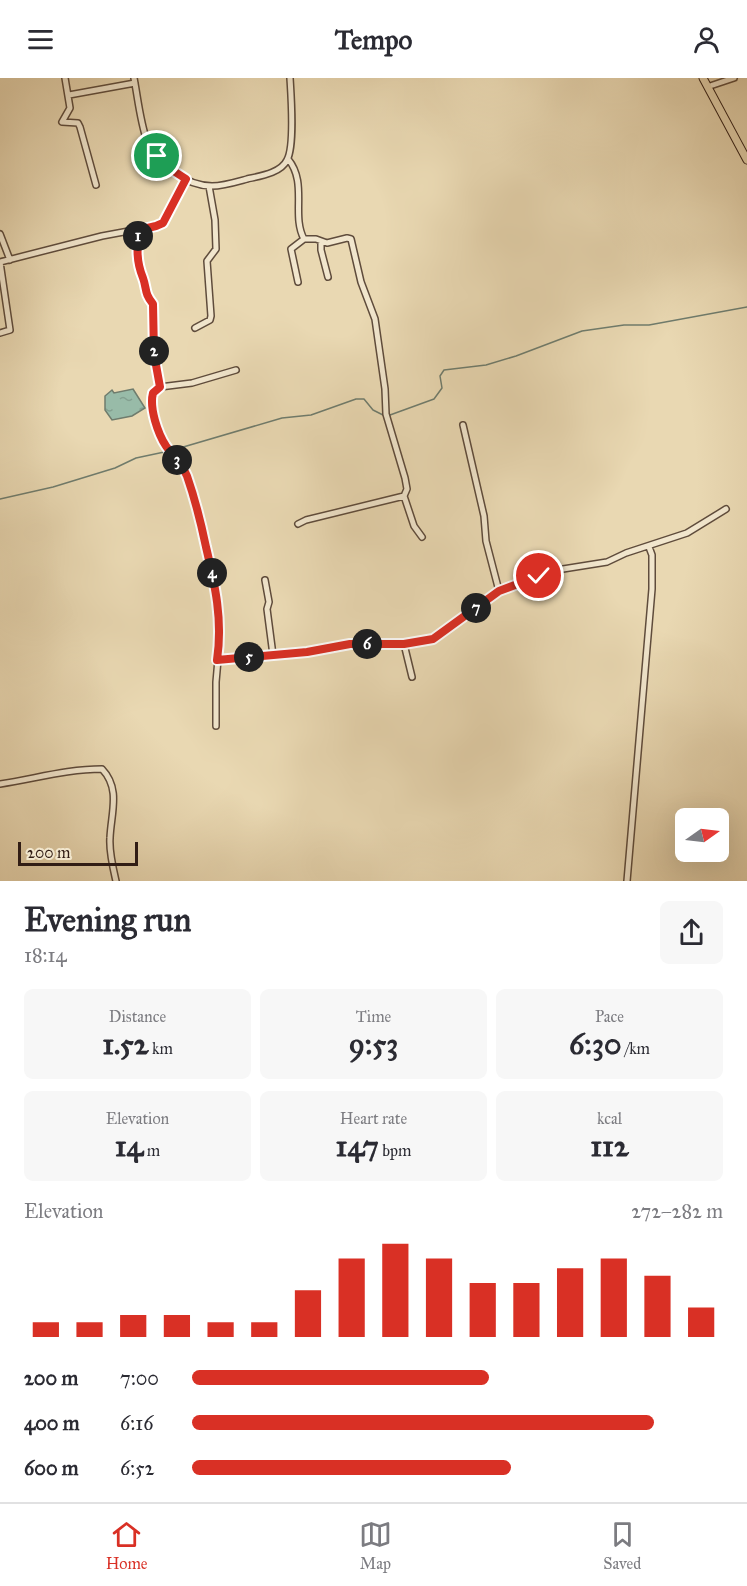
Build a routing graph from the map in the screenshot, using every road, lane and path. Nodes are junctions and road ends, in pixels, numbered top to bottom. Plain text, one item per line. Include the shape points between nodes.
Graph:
1 (65, 78) edge
2 (290, 78) edge
3 (704, 78) edge
4 (734, 78) edge
5 (135, 81) edge
6 (710, 86) junction
7 (69, 95) junction
8 (747, 158) edge
9 (288, 159) junction
10 (186, 179) junction
11 (96, 185) dead end
12 (209, 186) junction
13 (139, 230) junction
14 (0, 234) edge
15 (303, 239) junction
16 (321, 241) junction
17 (10, 260) junction
18 (0, 262) edge
19 (328, 277) dead end
20 (298, 282) dead end
21 (195, 328) dead end
22 (0, 333) edge
23 (236, 370) dead end
24 (160, 387) junction
25 (463, 425) dead end
26 (405, 495) junction
27 (726, 509) dead end
28 (298, 524) dead end
29 (422, 537) dead end
30 (649, 547) junction
31 (265, 580) dead end
32 (499, 591) junction
33 (404, 644) junction
34 (273, 655) junction
35 (217, 660) junction
36 (412, 677) dead end
37 (216, 726) dead end
38 (0, 784) edge
39 (116, 881) edge
40 (627, 881) edge

1 - 7 street
2 - 9 street via 292,129
3 - 6 main road
3 - 8 main road
4 - 6 street
5 - 7 street
5 - 10 street via 148,143 169,168
6 - 8 main road
7 - 11 street via 70,108 62,122 78,123
9 - 12 street via 269,174
9 - 15 street via 298,175
10 - 12 street
10 - 13 street via 163,223
12 - 21 street via 216,249 207,261 211,316
13 - 17 street
13 - 24 street via 138,267 147,298 153,304 154,354
14 - 17 street
15 - 16 street
15 - 20 street via 291,249
16 - 19 street
16 - 26 street via 347,238 353,242 361,282 375,319 386,414 405,478
17 - 18 street
18 - 22 street via 10,330
23 - 24 street via 192,383
24 - 35 street via 153,393 152,405 165,444 186,474 215,587 220,637
25 - 32 street
26 - 28 street
26 - 29 street via 414,526
27 - 30 street via 687,533
30 - 32 street via 607,562 563,569
30 - 40 street via 652,589
31 - 34 street
32 - 33 street via 433,639
33 - 34 street via 350,644
33 - 36 street
34 - 35 street
35 - 37 street
38 - 39 street via 68,770 102,769 109,777 114,797 110,838

